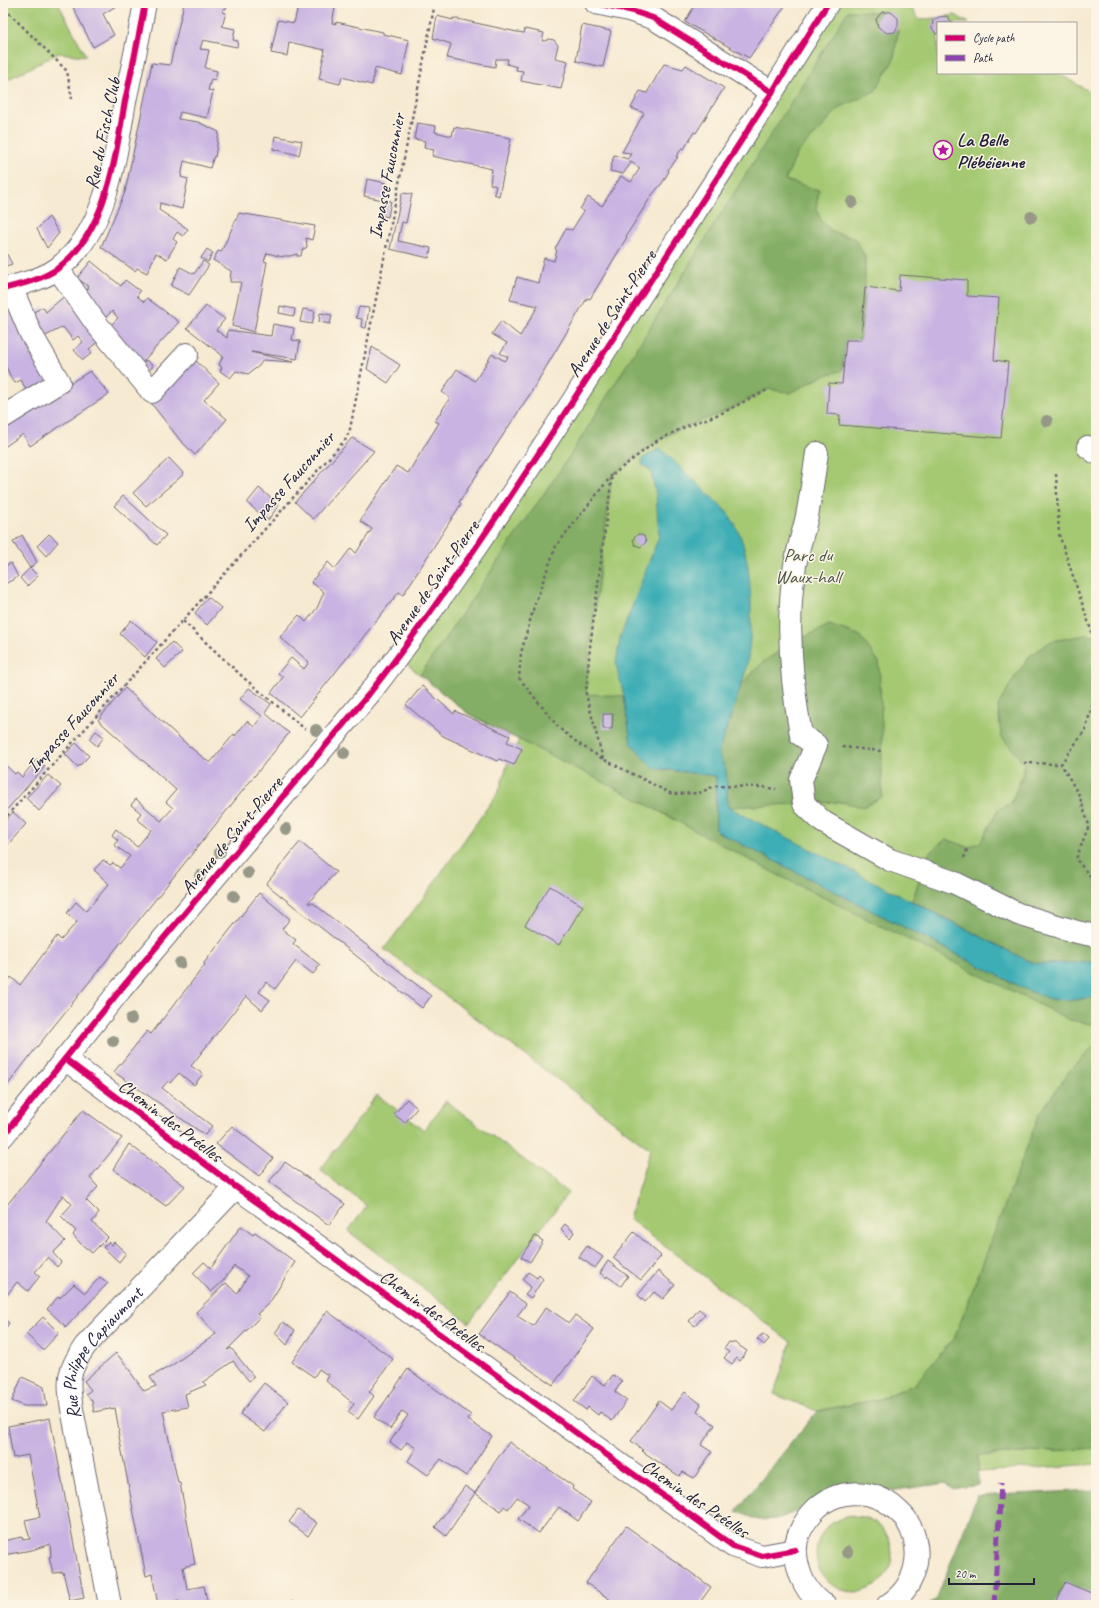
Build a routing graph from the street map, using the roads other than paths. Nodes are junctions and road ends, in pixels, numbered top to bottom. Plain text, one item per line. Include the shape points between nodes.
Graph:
1 (145, 3) edge
2 (596, 3) edge
3 (828, 3) edge
4 (772, 92) junction
5 (58, 268) junction
6 (7, 288) edge
7 (187, 354) dead end
8 (3, 417) edge
9 (817, 453) dead end
10 (1096, 936) edge
11 (65, 1060) junction
12 (3, 1136) edge
13 (236, 1186) junction
14 (795, 1550) junction
15 (110, 1605) edge
16 (825, 1605) edge
17 (888, 1605) edge

1 - 5 street, Rue du Fisch Club via 111,178 87,236
2 - 4 street via 653,18
3 - 4 street, Avenue de Saint-Pierre
4 - 11 street, Avenue de Saint-Pierre via 546,442 439,600 388,670 121,989
5 - 6 street, Rue du Fisch Club via 45,277
5 - 7 street via 95,322 152,392
6 - 8 street via 59,382
9 - 10 street via 807,516 793,573 790,644 802,735 816,745 801,780 804,804 823,822 890,860 954,882 1018,914
11 - 12 street, Avenue de Saint-Pierre
11 - 13 street, Chemin des Préelles
13 - 14 street, Chemin des Préelles via 733,1546 762,1556
13 - 15 street, Rue Philippe Capiaumont via 85,1346 69,1375 72,1409
14 - 16 street via 797,1569 806,1588
14 - 17 street via 806,1520 826,1500 846,1493 867,1494 887,1501 907,1519 916,1538 917,1560 911,1580 899,1598

